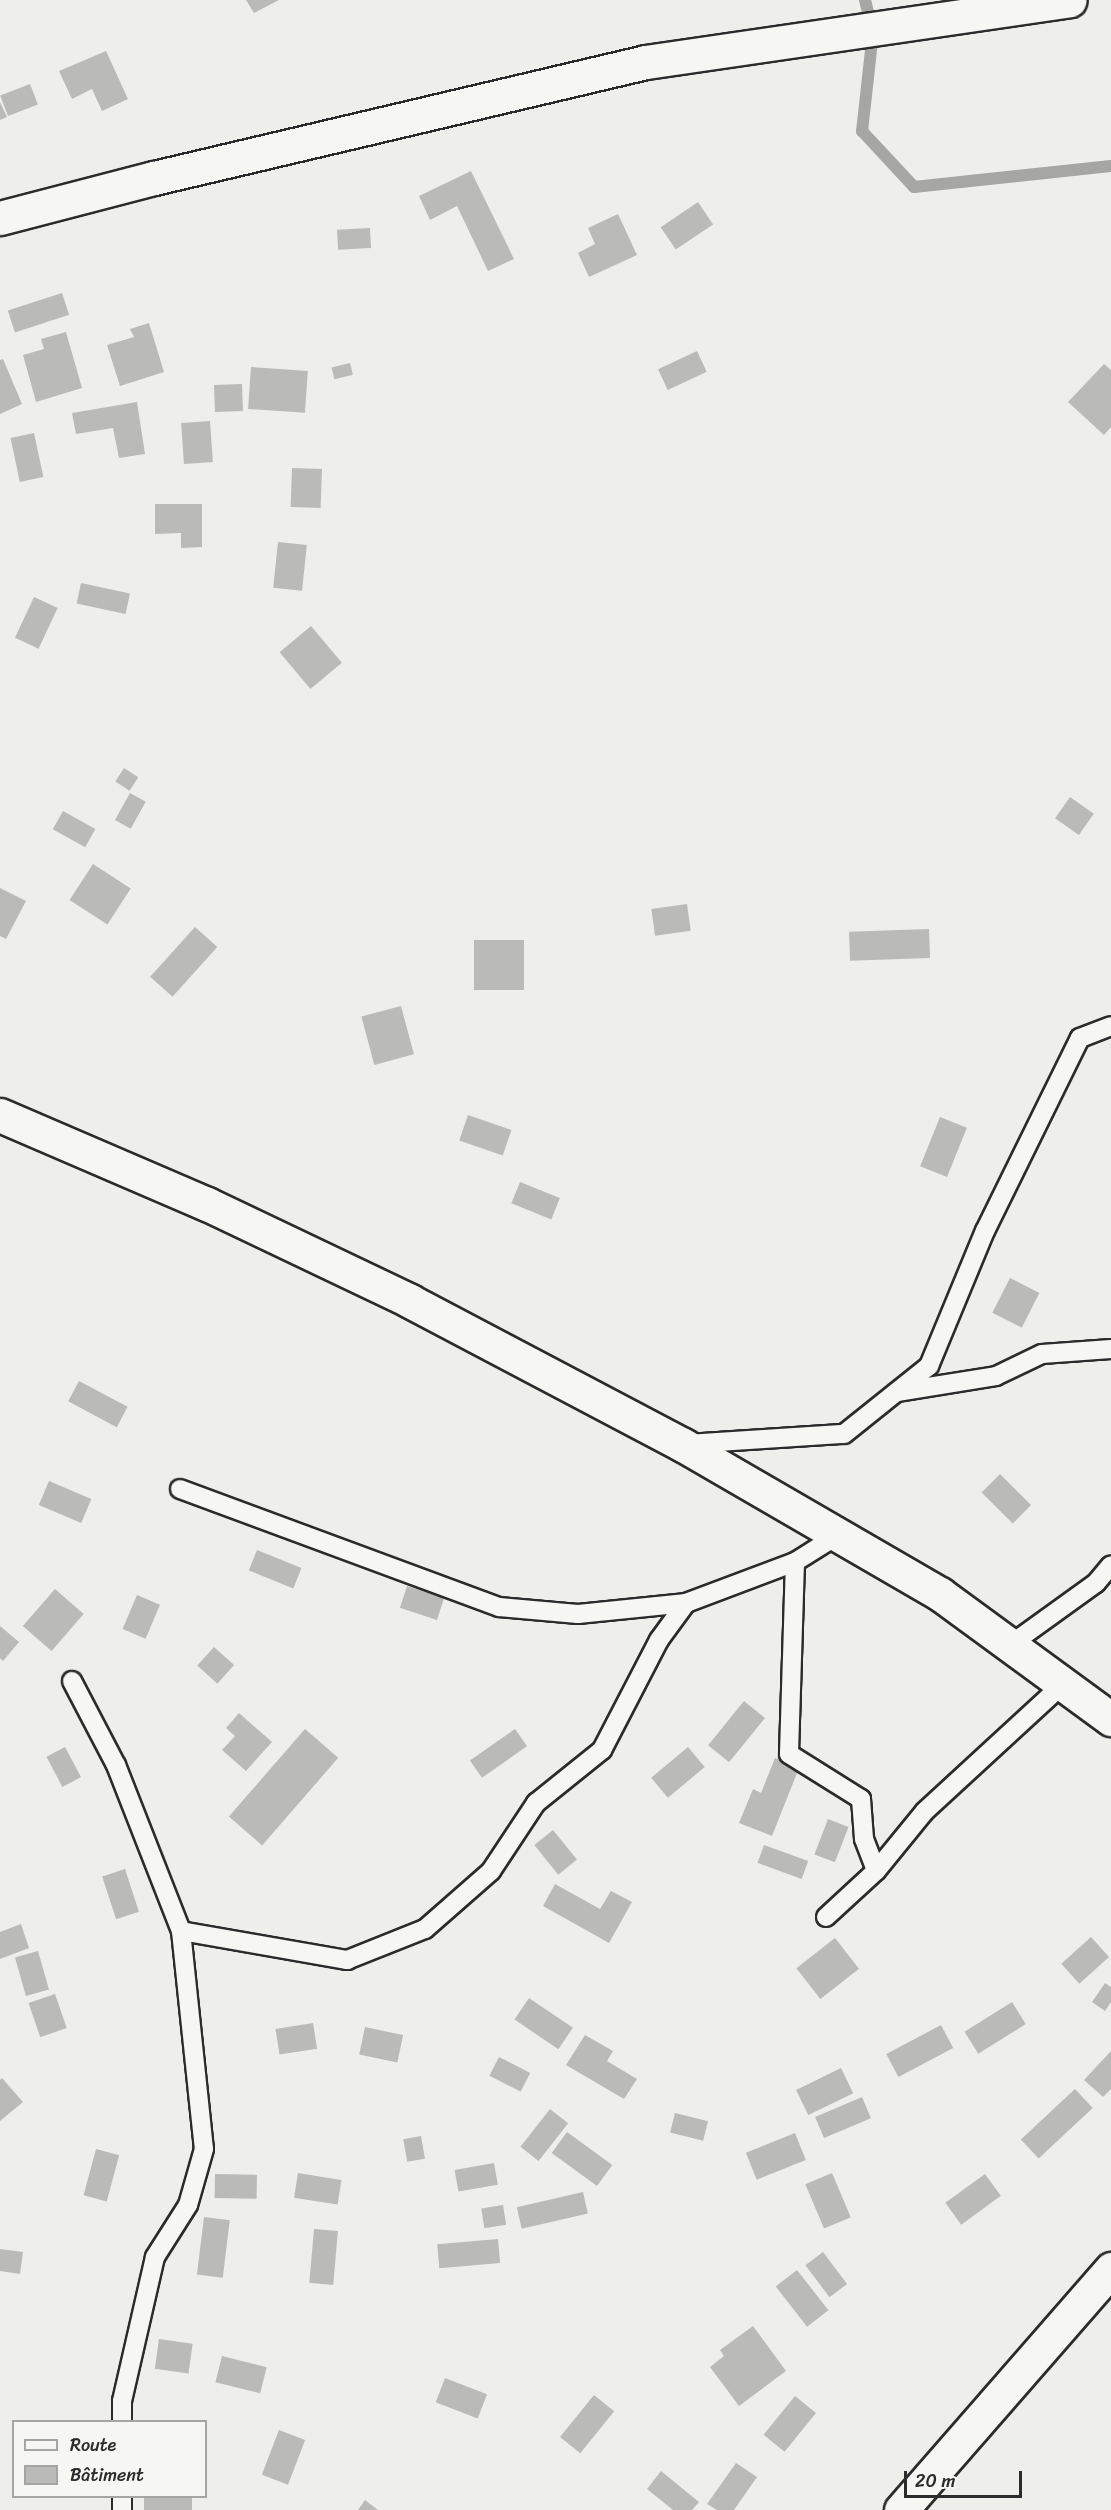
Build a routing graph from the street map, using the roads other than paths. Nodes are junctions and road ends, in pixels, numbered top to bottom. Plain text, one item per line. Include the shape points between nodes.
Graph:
1 (1069, 0) edge
2 (0, 218) edge
3 (1111, 1026) edge
4 (0, 1115) edge
5 (1111, 1349) edge
6 (896, 1392) junction
7 (683, 1445) junction
8 (180, 1489) dead end
9 (838, 1535) junction
10 (795, 1562) junction
11 (1111, 1565) edge
12 (686, 1603) junction
13 (1011, 1645) junction
14 (72, 1681) dead end
15 (1063, 1684) junction
16 (1111, 1719) edge
17 (876, 1871) junction
18 (826, 1917) dead end
19 (181, 1931) junction
20 (1111, 2270) edge
21 (122, 2420) edge
22 (901, 2510) edge

1 - 2 street via 873,32 646,62
3 - 6 lane via 1080,1038 986,1230 929,1366
4 - 7 street via 207,1204 410,1301
5 - 6 lane via 1042,1354 996,1376
6 - 7 lane via 844,1434
7 - 9 street
8 - 12 lane via 499,1607 578,1614
9 - 10 lane
9 - 13 street via 940,1594
10 - 12 lane
10 - 17 lane via 789,1754 861,1799 864,1839
11 - 13 lane via 1096,1583
12 - 19 lane via 659,1640 602,1750 536,1803 491,1871 425,1929 347,1960
13 - 15 street
14 - 19 lane via 116,1766
15 - 16 street
15 - 17 lane via 924,1811
17 - 18 lane
19 - 21 lane via 204,2149 188,2205 156,2257 122,2401
20 - 22 street

